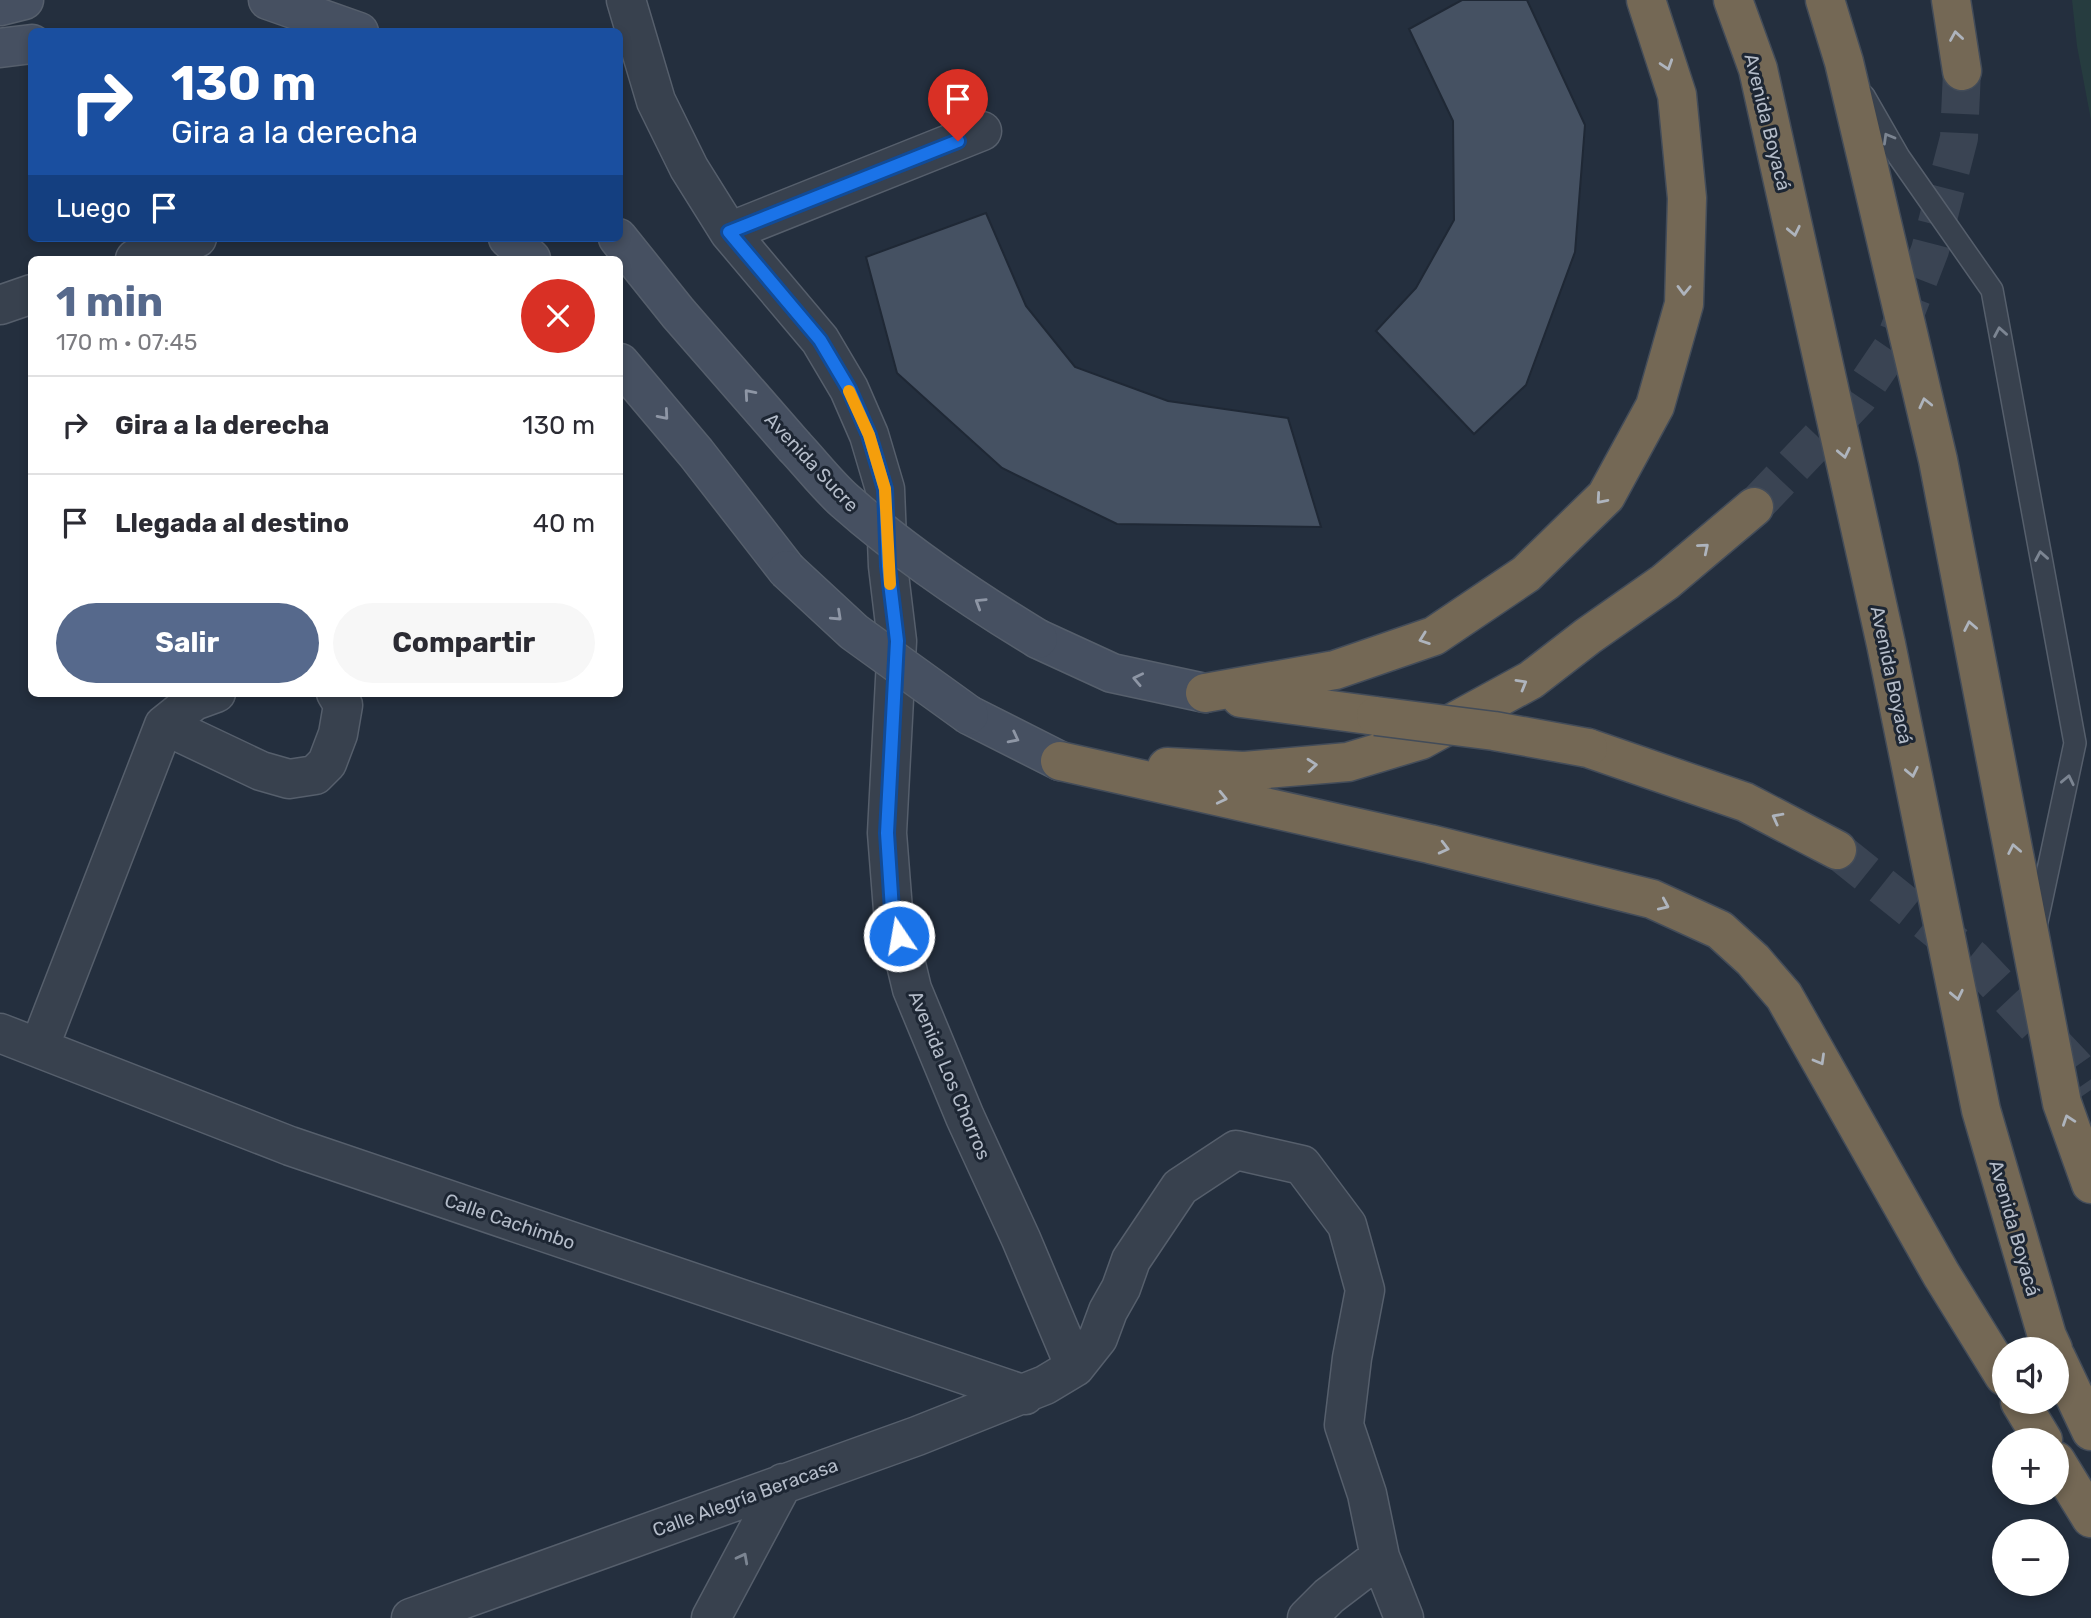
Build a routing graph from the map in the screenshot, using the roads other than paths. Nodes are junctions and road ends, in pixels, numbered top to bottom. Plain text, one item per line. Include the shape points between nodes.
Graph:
1 (24, 0) edge
2 (268, 0) edge
3 (626, 0) edge
4 (1646, 0) edge
5 (1733, 0) edge
6 (1825, 0) edge
7 (1951, 0) edge
8 (0, 6) edge
9 (348, 28) edge
10 (28, 44) edge
11 (0, 48) edge
12 (1844, 62) junction
13 (1962, 71) tunnel mouth
14 (982, 131) dead end
15 (729, 232) junction
16 (185, 242) edge
17 (512, 242) edge
18 (621, 242) edge
19 (144, 256) edge
20 (528, 256) edge
21 (28, 295) edge
22 (0, 305) edge
23 (623, 367) edge
24 (1754, 507) tunnel mouth
25 (1205, 692) junction
26 (205, 697) edge
27 (338, 697) edge
28 (164, 725) junction
29 (1060, 761) junction
30 (1837, 850) tunnel mouth
31 (2032, 942) junction
32 (0, 1033) edge
33 (38, 1048) junction
34 (2091, 1184) edge
35 (2047, 1337) edge
36 (1992, 1357) edge
37 (1075, 1367) junction
38 (2069, 1384) edge
39 (1026, 1395) junction
40 (2091, 1431) edge
41 (2069, 1482) edge
42 (783, 1483) junction
43 (2091, 1518) edge
44 (1380, 1557) junction
45 (411, 1618) edge
46 (711, 1618) edge
47 (1307, 1618) edge
48 (1404, 1618) edge

1 - 8 main road
2 - 9 main road
3 - 15 street, Avenida Los Chorros via 656,101
4 -> 25 highway via 1677,95 1686,198 1684,304 1655,406 1606,496 1526,574 1434,636 1335,670
5 -> 35 highway, Avenida Boyacá via 1764,95 1886,644 1981,1110
6 - 12 highway
13 -> 7 highway
10 - 11 main road
31 -> 12 highway via 1938,460
31 -> 12 lane via 2075,743 1992,290 1899,157
14 - 15 street
15 - 37 street, Avenida Los Chorros via 820,340 869,435 885,489 897,641 887,833 892,910 912,989
16 - 19 street
17 - 20 main road
25 -> 18 main road, Avenida Sucre, bridge via 1112,673 1038,639 920,562 844,500
21 - 22 street
23 -> 29 main road, bridge via 787,570 854,632 969,715
29 -> 24 highway via 1244,771 1348,762 1420,740 1531,680 1665,582
30 -> 25 highway, bridge via 1745,802 1588,748
26 - 28 street
27 - 28 street via 343,705 338,734 327,763 315,775 289,779 261,771
28 - 33 street
29 -> 36 highway via 1652,899 1720,930 1784,996
34 -> 31 highway via 2062,1103
32 - 33 street, Calle Cachimbo
33 - 39 street, Calle Cachimbo via 290,1146
37 - 39 street, Calle Alegría Beracasa
37 - 44 street via 1098,1338 1131,1260 1180,1186 1236,1150 1302,1165 1347,1225 1365,1290 1344,1425 1367,1494
38 - 40 highway
39 - 42 street, Calle Alegría Beracasa
41 - 43 highway
42 - 45 street, Calle Alegría Beracasa
46 -> 42 street
44 - 47 street
44 - 48 street

